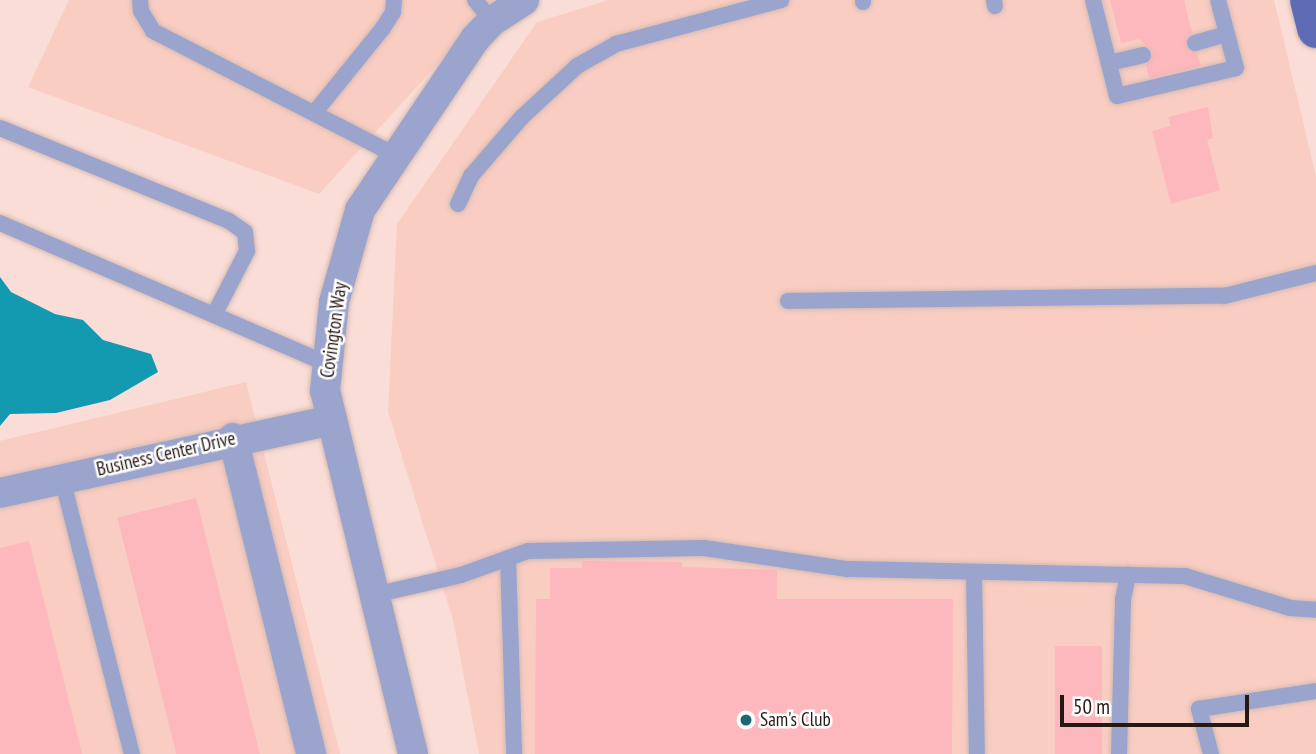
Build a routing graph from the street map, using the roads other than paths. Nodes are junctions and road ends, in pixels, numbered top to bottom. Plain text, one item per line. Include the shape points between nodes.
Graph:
1 (140, 0) edge
2 (394, 0) edge
3 (524, 0) edge
4 (781, 0) edge
5 (1093, 0) edge
6 (1219, 0) edge
7 (1309, 0) edge
8 (484, 10) edge
9 (1316, 29) edge
10 (1227, 34) junction
11 (1195, 43) dead end
12 (1143, 55) dead end
13 (1108, 63) junction
14 (315, 112) junction
15 (0, 128) edge
16 (397, 156) junction
17 (458, 204) dead end
18 (0, 223) edge
19 (1316, 274) edge
20 (789, 301) dead end
21 (214, 315) junction
22 (328, 364) junction
23 (332, 419) junction
24 (233, 438) junction
25 (62, 478) junction
26 (0, 492) edge
27 (508, 558) junction
28 (974, 573) junction
29 (1128, 575) junction
30 (374, 595) junction
31 (1316, 610) edge
32 (1316, 691) edge
33 (132, 754) edge
34 (311, 754) edge
35 (413, 754) edge
36 (514, 754) edge
37 (977, 754) edge
38 (1119, 754) edge
39 (1211, 754) edge

1 - 14 lane via 153,31
2 - 14 lane via 383,28
3 - 8 street, Covington Way
4 - 17 lane via 616,44 578,66 522,117 480,166
5 - 13 lane
6 - 10 lane
7 - 9 main road
8 - 16 street, Covington Way
10 - 11 lane
10 - 13 lane via 1236,68 1117,96
12 - 13 lane
14 - 16 lane
15 - 21 lane via 229,221 245,232 247,251
16 - 22 street, Covington Way via 360,210 334,302
18 - 21 lane
19 - 20 lane via 1224,296
21 - 22 lane
22 - 23 street, Covington Way via 325,391
23 - 24 street, Business Center Drive
23 - 30 street, Covington Way
24 - 25 street, Business Center Drive
24 - 34 street
25 - 26 street, Business Center Drive
25 - 33 lane
27 - 28 lane via 528,551 704,548 846,569
27 - 30 lane via 461,575
27 - 36 lane
28 - 29 lane
28 - 37 lane
29 - 31 lane via 1185,576 1290,608
29 - 38 lane via 1123,599
30 - 35 street, Covington Way
32 - 39 lane via 1199,709

